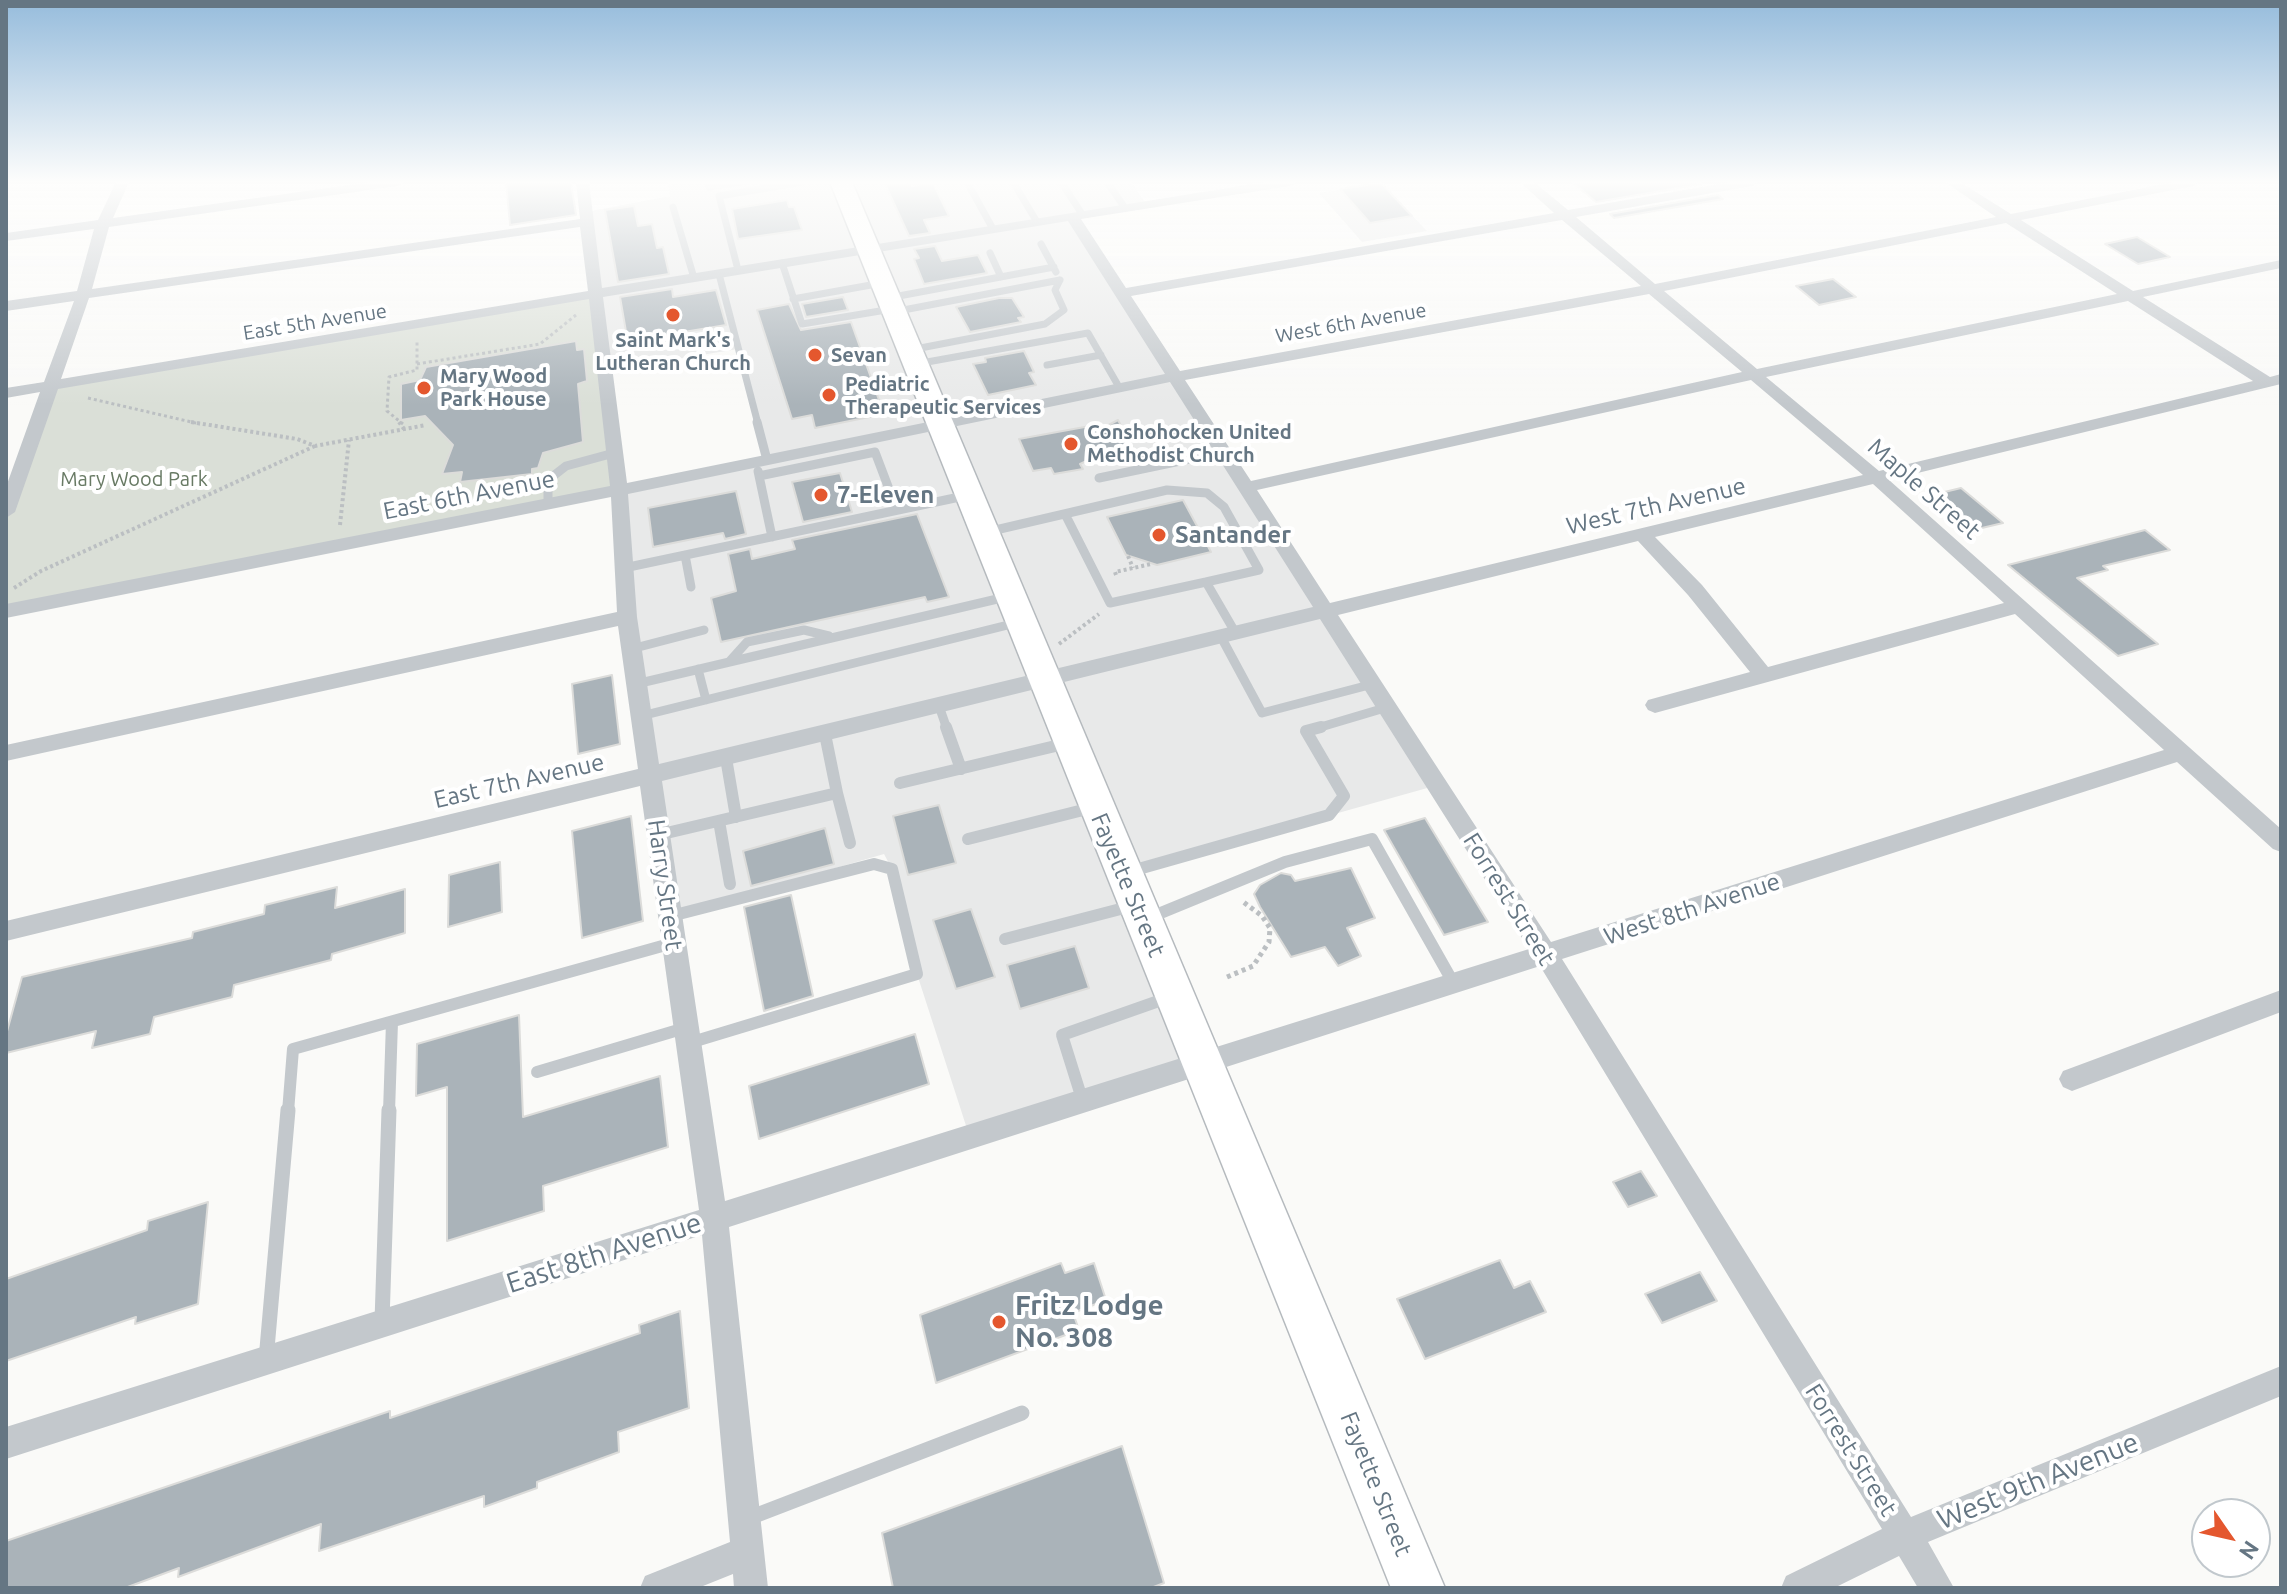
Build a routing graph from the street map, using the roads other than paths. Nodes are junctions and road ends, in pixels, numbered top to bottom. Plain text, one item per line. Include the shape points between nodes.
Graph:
1 (94, 256) edge
2 (350, 256) edge
3 (590, 256) edge
4 (688, 256) edge
5 (735, 256) edge
6 (819, 256) edge
7 (870, 256) edge
8 (992, 256) edge
9 (1048, 256) edge
10 (1100, 256) edge
11 (1333, 256) edge
12 (1612, 256) edge
13 (1809, 256) edge
14 (2070, 256) edge
15 (782, 263) junction
16 (2281, 264) edge
17 (1054, 267) junction
18 (738, 270) junction
19 (719, 274) junction
20 (1001, 277) junction
21 (694, 278) junction
22 (1060, 280) junction
23 (1650, 289) junction
24 (1121, 293) junction
25 (83, 295) junction
26 (594, 296) junction
27 (2132, 296) junction
28 (793, 299) junction
29 (888, 301) junction
30 (6, 306) edge
31 (1101, 355) junction
32 (913, 357) junction
33 (1047, 365) dead end
34 (1751, 375) junction
35 (1173, 377) junction
36 (2274, 381) edge
37 (52, 386) junction
38 (1119, 387) junction
39 (6, 393) edge
40 (942, 426) junction
41 (873, 446) junction
42 (1223, 452) junction
43 (614, 453) junction
44 (761, 466) junction
45 (1099, 478) dead end
46 (1877, 478) junction
47 (1247, 487) junction
48 (619, 490) junction
49 (10, 491) edge
50 (969, 495) junction
51 (548, 504) junction
52 (897, 510) junction
53 (6, 512) edge
54 (1065, 514) junction
55 (986, 533) junction
56 (1642, 534) junction
57 (772, 537) junction
58 (685, 555) junction
59 (624, 568) junction
60 (1206, 582) junction
61 (691, 587) dead end
62 (2019, 606) junction
63 (1016, 609) junction
64 (1326, 609) junction
65 (6, 611) edge
66 (627, 617) junction
67 (704, 630) dead end
68 (1228, 634) junction
69 (631, 649) junction
70 (1051, 663) junction
71 (698, 669) junction
72 (1764, 676) junction
73 (636, 684) junction
74 (1373, 684) junction
75 (706, 700) junction
76 (1655, 705) dead end
77 (939, 706) junction
78 (1388, 707) junction
79 (641, 716) junction
80 (825, 734) junction
81 (1069, 743) junction
82 (2182, 752) junction
83 (6, 753) edge
84 (726, 758) junction
85 (961, 769) junction
86 (649, 777) junction
87 (900, 783) dead end
88 (837, 793) junction
89 (1096, 807) junction
90 (736, 817) junction
91 (719, 821) junction
92 (658, 835) junction
93 (968, 839) dead end
94 (850, 843) dead end
95 (2281, 843) edge
96 (730, 884) dead end
97 (1134, 899) junction
98 (670, 916) junction
99 (6, 931) edge
100 (1005, 939) dead end
101 (674, 943) junction
102 (1546, 955) junction
103 (1454, 984) junction
104 (1174, 996) junction
105 (2281, 1001) edge
106 (392, 1022) junction
107 (687, 1036) junction
108 (1203, 1064) junction
109 (537, 1072) dead end
110 (2072, 1079) dead end
111 (1083, 1102) junction
112 (714, 1218) junction
113 (382, 1324) junction
114 (266, 1361) junction
115 (2281, 1381) edge
116 (1022, 1413) dead end
117 (6, 1443) edge
118 (746, 1536) junction
119 (1904, 1536) junction
120 (657, 1588) edge
121 (751, 1588) edge
122 (1418, 1588) edge
123 (1798, 1588) edge
124 (1937, 1588) edge

1 - 25 street
2 - 25 street
3 - 26 street, Harry Street
4 - 21 lane
5 - 18 lane
6 - 15 street, East 5th Avenue
7 - 29 main road, Fayette Street
8 - 20 lane
9 - 17 lane
10 - 24 street, Forrest Street
11 - 24 street
12 - 23 street, Maple Street
13 - 23 street, West 6th Avenue
14 - 27 street
15 - 18 street, East 5th Avenue
15 - 28 lane
16 - 27 street
17 - 20 lane
17 - 22 lane
18 - 19 street, East 5th Avenue
19 - 21 street, East 5th Avenue
19 - 44 lane
20 - 29 lane
21 - 26 street, East 5th Avenue
22 - 29 lane
22 - 32 lane via 1055,290 1064,310 1045,324
23 - 34 street, Maple Street
23 - 35 street, West 6th Avenue
24 - 35 street, Forrest Street
25 - 30 street
25 - 37 street
26 - 37 street, East 5th Avenue
26 - 43 street, Harry Street
27 - 34 street
27 - 36 street
28 - 29 lane
28 - 29 lane via 802,324
29 - 32 main road, Fayette Street
31 - 32 lane via 1088,333
31 - 33 lane
31 - 38 lane
32 - 40 main road, Fayette Street
34 - 46 street, Maple Street
34 - 47 street
35 - 38 street, West 6th Avenue
35 - 42 street, Forrest Street
36 - 46 street, West 7th Avenue
37 - 39 street, East 5th Avenue
37 - 49 street
38 - 40 street, West 6th Avenue
40 - 41 street, East 6th Avenue
40 - 50 main road, Fayette Street
41 - 44 street, East 6th Avenue
41 - 52 lane
42 - 45 lane
42 - 47 street, Forrest Street
43 - 48 street, Harry Street
43 - 51 lane via 566,466 548,480
44 - 48 street, East 6th Avenue
44 - 57 lane
46 - 56 street, West 7th Avenue
46 - 62 street, Maple Street
47 - 64 street, Forrest Street
48 - 51 street, East 6th Avenue
48 - 59 street, Harry Street
49 - 53 street
50 - 52 lane
50 - 55 main road, Fayette Street
51 - 65 street, East 6th Avenue
52 - 57 lane
54 - 55 lane
54 - 60 lane via 1110,603
54 - 60 lane via 1167,490 1207,493 1224,507 1259,570
55 - 63 main road, Fayette Street
56 - 64 street, West 7th Avenue
56 - 72 street
57 - 58 lane
58 - 59 lane
58 - 61 lane
59 - 66 street, Harry Street
60 - 68 lane
62 - 72 street
62 - 82 street, Maple Street
63 - 70 main road, Fayette Street
63 - 71 lane via 835,637
63 - 75 lane
64 - 68 street, West 7th Avenue
64 - 74 street, Forrest Street
66 - 69 street, Harry Street
66 - 83 street
67 - 69 lane
68 - 70 street, West 7th Avenue
68 - 74 lane via 1262,713
69 - 73 street, Harry Street
70 - 77 street, East 7th Avenue
70 - 81 main road, Fayette Street
71 - 73 lane
71 - 75 lane
72 - 76 street
73 - 79 street, Harry Street
74 - 78 street, Forrest Street
75 - 79 lane
77 - 80 street, East 7th Avenue
77 - 85 lane
78 - 97 lane via 1306,731 1344,796 1329,815
78 - 102 street, Forrest Street
79 - 86 street, Harry Street
80 - 84 street, East 7th Avenue
80 - 88 lane
81 - 85 lane
81 - 89 main road, Fayette Street
82 - 95 street, Maple Street
82 - 102 street, West 8th Avenue
84 - 86 street, East 7th Avenue
84 - 90 lane
85 - 87 lane
86 - 92 street, Harry Street
86 - 99 street, East 7th Avenue
88 - 90 lane
88 - 94 lane
89 - 93 lane
89 - 97 main road, Fayette Street
90 - 91 lane
91 - 92 lane
91 - 96 lane
92 - 98 street, Harry Street
97 - 100 lane
97 - 103 lane via 1215,891 1285,862 1372,839
97 - 104 main road, Fayette Street
98 - 101 street, Harry Street
98 - 107 lane via 874,864 892,869 917,974
101 - 106 lane
101 - 107 street, Harry Street
102 - 103 street, West 8th Avenue
102 - 119 street, Forrest Street
103 - 108 street, West 8th Avenue
104 - 108 main road, Fayette Street
104 - 111 lane via 1062,1035
105 - 110 street
106 - 113 lane
106 - 114 lane via 293,1049
107 - 109 lane
107 - 112 street, Harry Street
108 - 111 street, East 8th Avenue
108 - 122 main road, Fayette Street
111 - 112 street, East 8th Avenue
112 - 113 street, East 8th Avenue
112 - 118 street, Harry Street
113 - 114 street, East 8th Avenue
114 - 117 street, East 8th Avenue
115 - 119 street, West 9th Avenue
116 - 118 lane
118 - 120 street
118 - 121 street, Harry Street
119 - 123 street, West 9th Avenue
119 - 124 street, Forrest Street

